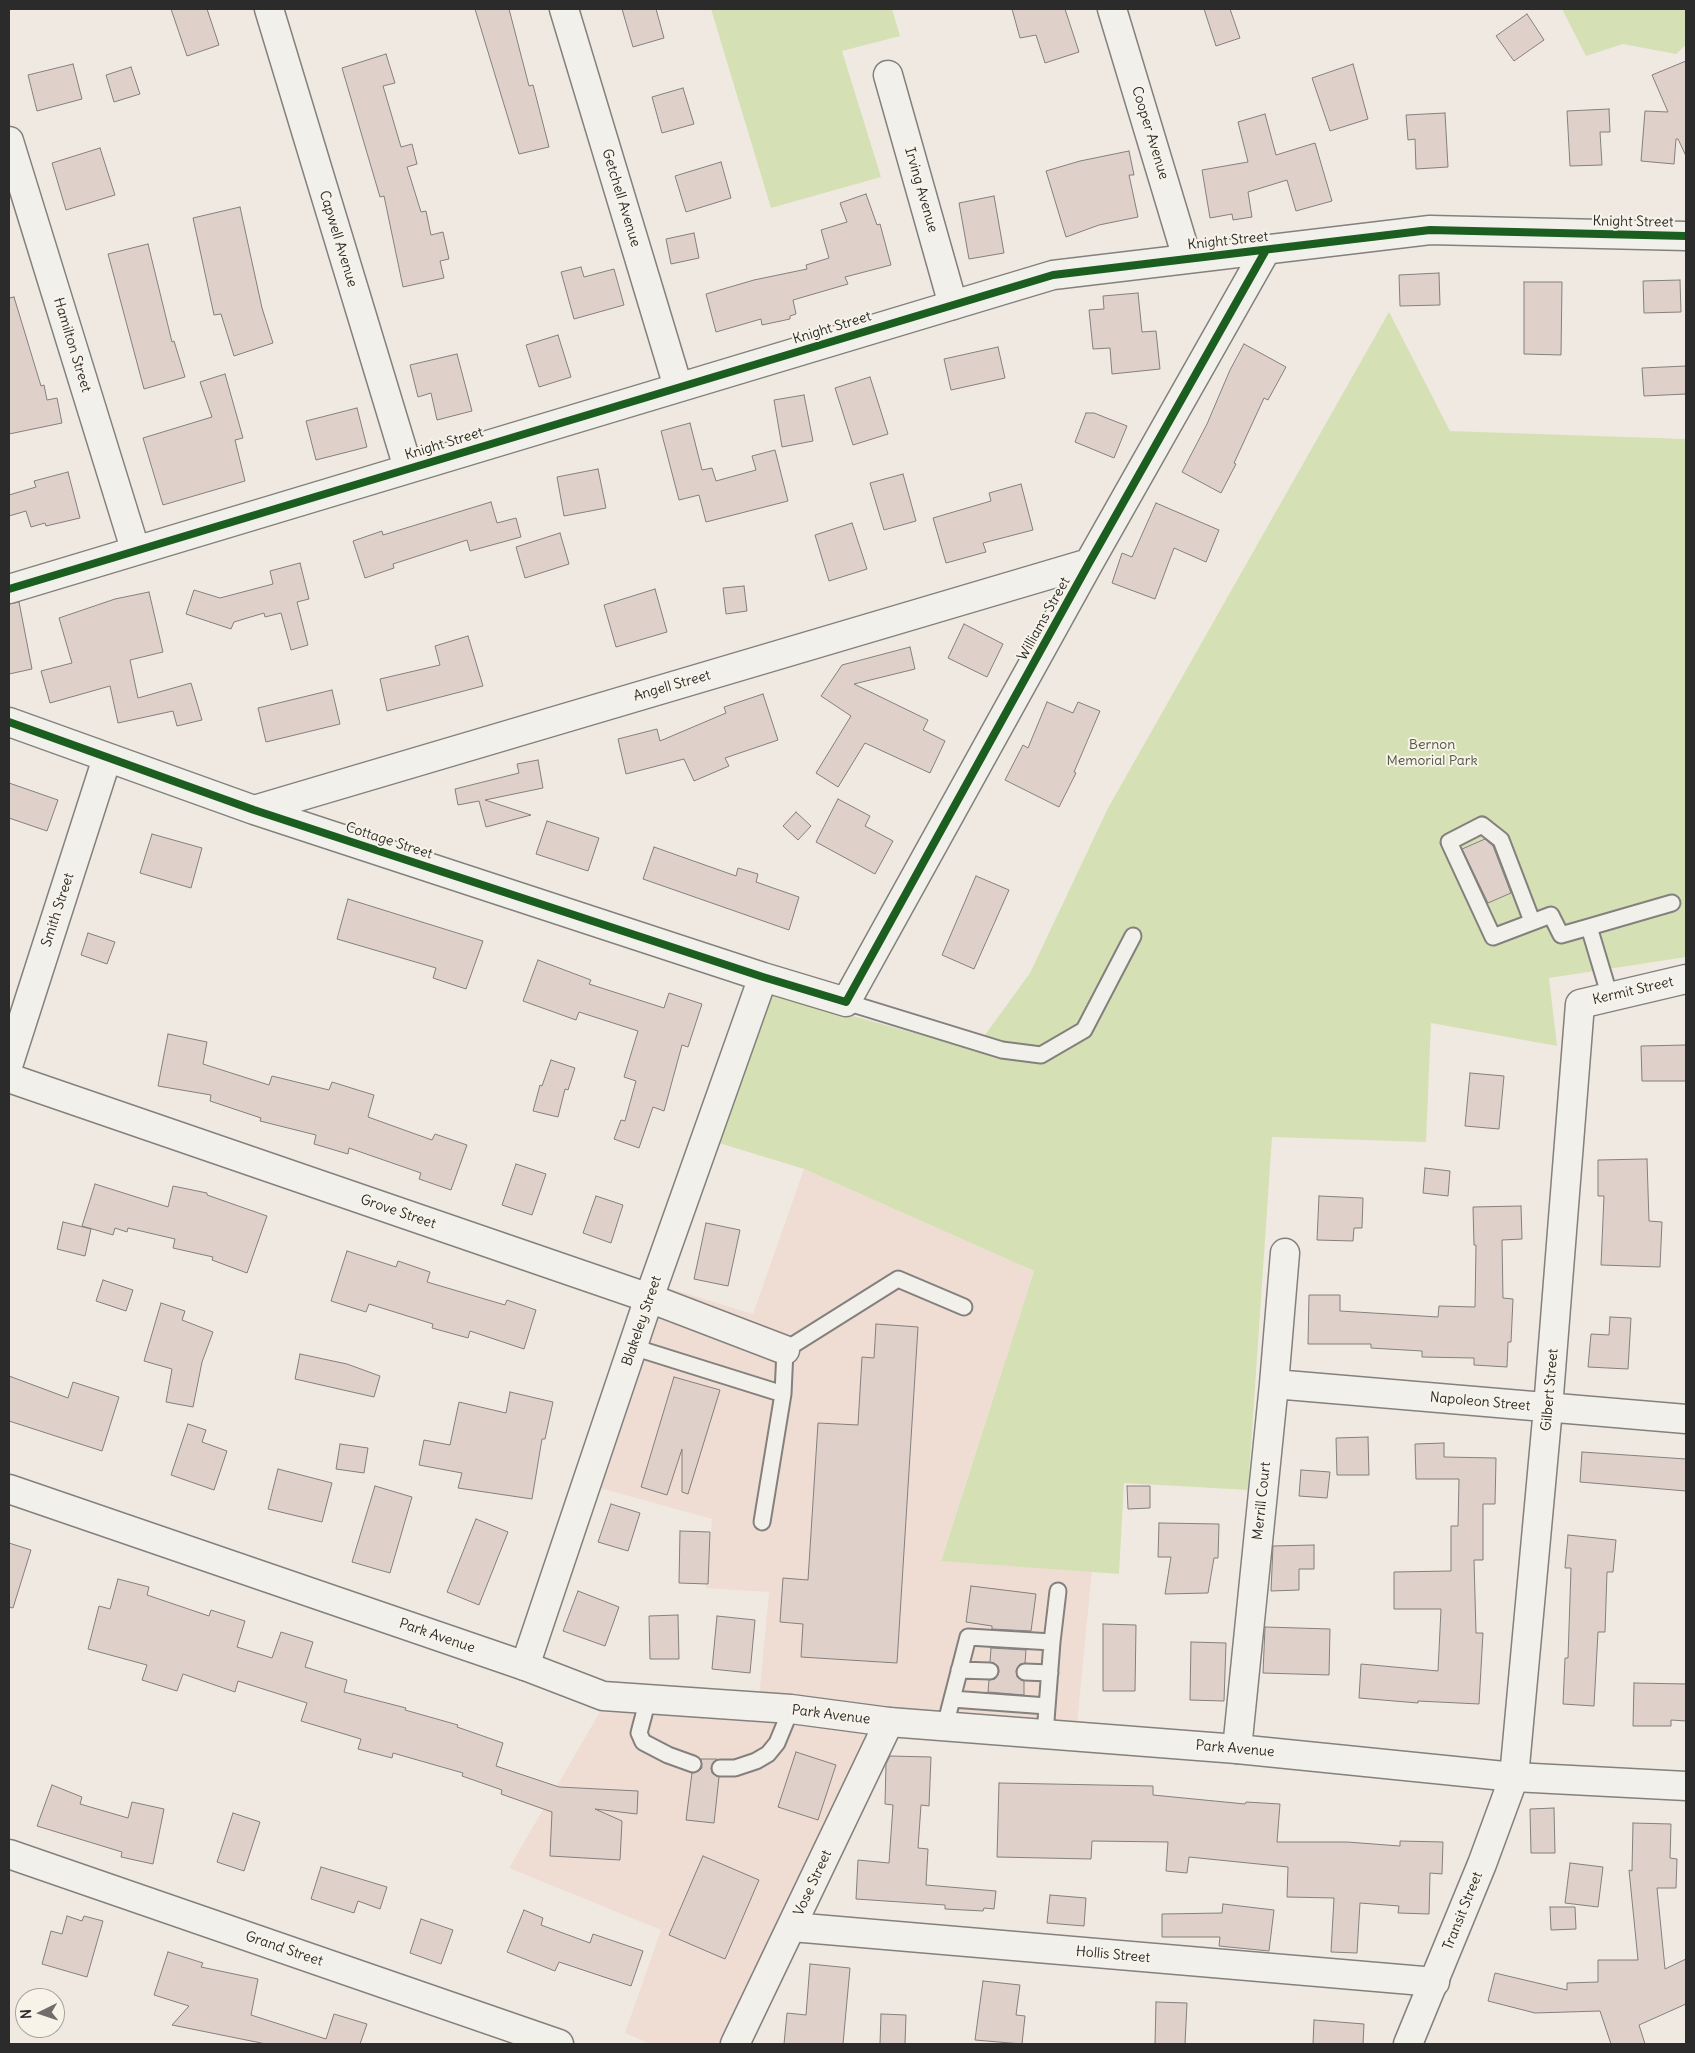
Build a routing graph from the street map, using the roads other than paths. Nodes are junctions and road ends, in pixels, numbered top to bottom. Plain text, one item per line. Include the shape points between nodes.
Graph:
1 (269, 9) edge
2 (564, 9) edge
3 (1112, 9) edge
4 (888, 74) dead end
5 (9, 141) edge
6 (14, 175) edge
7 (1686, 236) edge
8 (1266, 250) junction
9 (1187, 258) junction
10 (953, 305) junction
11 (678, 386) junction
12 (408, 468) junction
13 (135, 549) junction
14 (1089, 563) junction
15 (9, 589) edge
16 (9, 722) edge
17 (107, 758) junction
18 (254, 810) junction
19 (1672, 903) dead end
20 (1532, 921) junction
21 (1589, 927) junction
22 (1133, 936) dead end
23 (763, 977) junction
24 (1686, 979) edge
25 (1610, 996) junction
26 (846, 1002) junction
27 (1580, 1004) joint
28 (9, 1062) edge
29 (9, 1078) edge
30 (1285, 1253) dead end
31 (649, 1298) junction
32 (964, 1308) dead end
33 (633, 1347) junction
34 (785, 1350) junction
35 (1274, 1384) junction
36 (783, 1394) junction
37 (1548, 1408) junction
38 (1686, 1419) edge
39 (9, 1489) edge
40 (762, 1522) dead end
41 (1058, 1591) dead end
42 (1052, 1642) junction
43 (525, 1666) junction
44 (959, 1670) junction
45 (990, 1671) dead end
46 (1025, 1672) dead end
47 (1050, 1673) junction
48 (648, 1699) junction
49 (952, 1699) junction
50 (1047, 1706) junction
51 (791, 1709) junction
52 (889, 1722) junction
53 (945, 1726) junction
54 (1045, 1734) junction
55 (1237, 1749) junction
56 (692, 1764) dead end
57 (720, 1768) dead end
58 (1514, 1777) junction
59 (1686, 1786) edge
60 (9, 1854) edge
61 (792, 1927) junction
62 (1434, 1982) junction
63 (559, 2044) edge
64 (736, 2044) edge
65 (1408, 2044) edge

1 - 12 street, Capwell Avenue
2 - 11 street, Getchell Avenue
3 - 9 street, Cooper Avenue
4 - 10 street, Irving Avenue
5 - 6 street, Hamilton Street
6 - 13 street, Hamilton Street
7 - 8 street, Knight Street via 1430,230
8 - 9 street, Knight Street
8 - 14 street, Williams Street
9 - 10 street, Knight Street via 1053,276
10 - 11 street, Knight Street
11 - 12 street, Knight Street
12 - 13 street, Knight Street
13 - 15 street, Knight Street
14 - 18 street, Angell Street
14 - 26 street, Williams Street
16 - 17 street, Cottage Street
17 - 18 street, Cottage Street
17 - 28 street, Smith Street
18 - 23 street, Cottage Street
19 - 21 lane
20 - 20 lane via 1493,937 1449,842 1482,825 1501,840
20 - 21 lane via 1551,915 1561,934
21 - 25 lane
22 - 26 lane via 1084,1030 1041,1055 1002,1050
23 - 26 street, Cottage Street
23 - 31 street, Blakeley Street
24 - 25 street, Kermit Street
25 - 27 street, Kermit Street
27 - 37 street, Gilbert Street
29 - 31 street, Grove Street
30 - 35 street, Merrill Court
31 - 33 street, Blakeley Street
31 - 34 street, Grove Street
32 - 34 lane via 898,1279
33 - 36 lane
33 - 43 street, Blakeley Street
34 - 36 lane
35 - 37 street, Napoleon Street
35 - 55 street, Merrill Court
36 - 40 lane
37 - 38 street, Napoleon Street
37 - 58 street, Gilbert Street
39 - 43 street, Park Avenue
41 - 42 lane
42 - 44 lane via 968,1636
42 - 47 lane
43 - 48 street, Park Avenue via 603,1696
44 - 45 lane
44 - 49 lane
46 - 47 lane
47 - 50 lane
48 - 51 street, Park Avenue
48 - 56 lane via 639,1733 643,1742
49 - 50 lane
49 - 53 lane
50 - 54 lane
51 - 52 street, Park Avenue
51 - 57 lane via 777,1743 768,1754 735,1768
52 - 53 street, Park Avenue
52 - 61 street, Vose Street
53 - 54 street, Park Avenue
54 - 55 street, Park Avenue
55 - 58 street, Park Avenue
58 - 59 street, Park Avenue
58 - 62 street, Transit Street
60 - 63 street, Grand Street
61 - 62 street, Hollis Street
61 - 64 street, Vose Street
62 - 65 street, Transit Street

